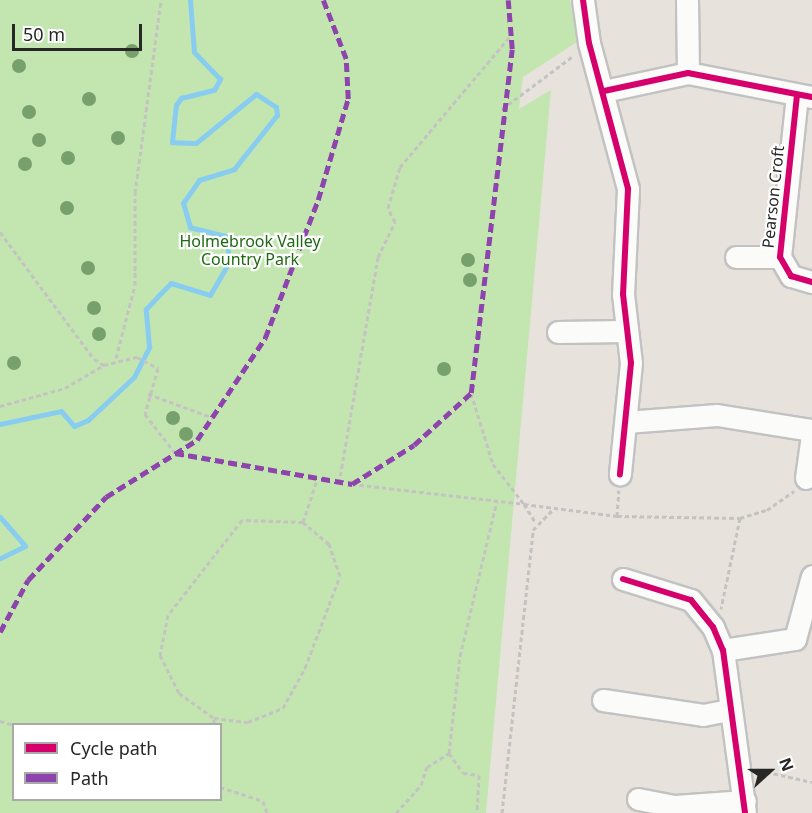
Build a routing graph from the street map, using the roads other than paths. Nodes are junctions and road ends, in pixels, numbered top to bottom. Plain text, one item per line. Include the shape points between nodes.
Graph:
1 (583, 0) edge
2 (687, 0) edge
3 (688, 73) junction
4 (604, 91) junction
5 (804, 96) edge
6 (736, 257) dead end
7 (780, 257) junction
8 (812, 282) edge
9 (558, 332) dead end
10 (625, 332) junction
11 (626, 422) junction
12 (812, 430) edge
13 (812, 435) edge
14 (620, 474) road end
15 (806, 478) road end
16 (812, 576) edge
17 (623, 579) dead end
18 (723, 650) junction
19 (603, 699) dead end
20 (728, 710) junction
21 (638, 799) dead end
22 (745, 807) edge

1 - 4 street via 589,43
2 - 3 street
3 - 4 street
3 - 5 street
4 - 10 street via 628,189
5 - 7 street, Pearson Croft
6 - 7 street
7 - 8 street, Pearson Croft via 790,276
9 - 10 street
10 - 11 street via 631,363
11 - 12 street via 717,415
11 - 14 street
13 - 15 street
16 - 18 street via 795,639
17 - 18 street via 691,600 714,627
18 - 20 street
19 - 20 street via 703,715
20 - 22 street
21 - 22 street via 675,806

